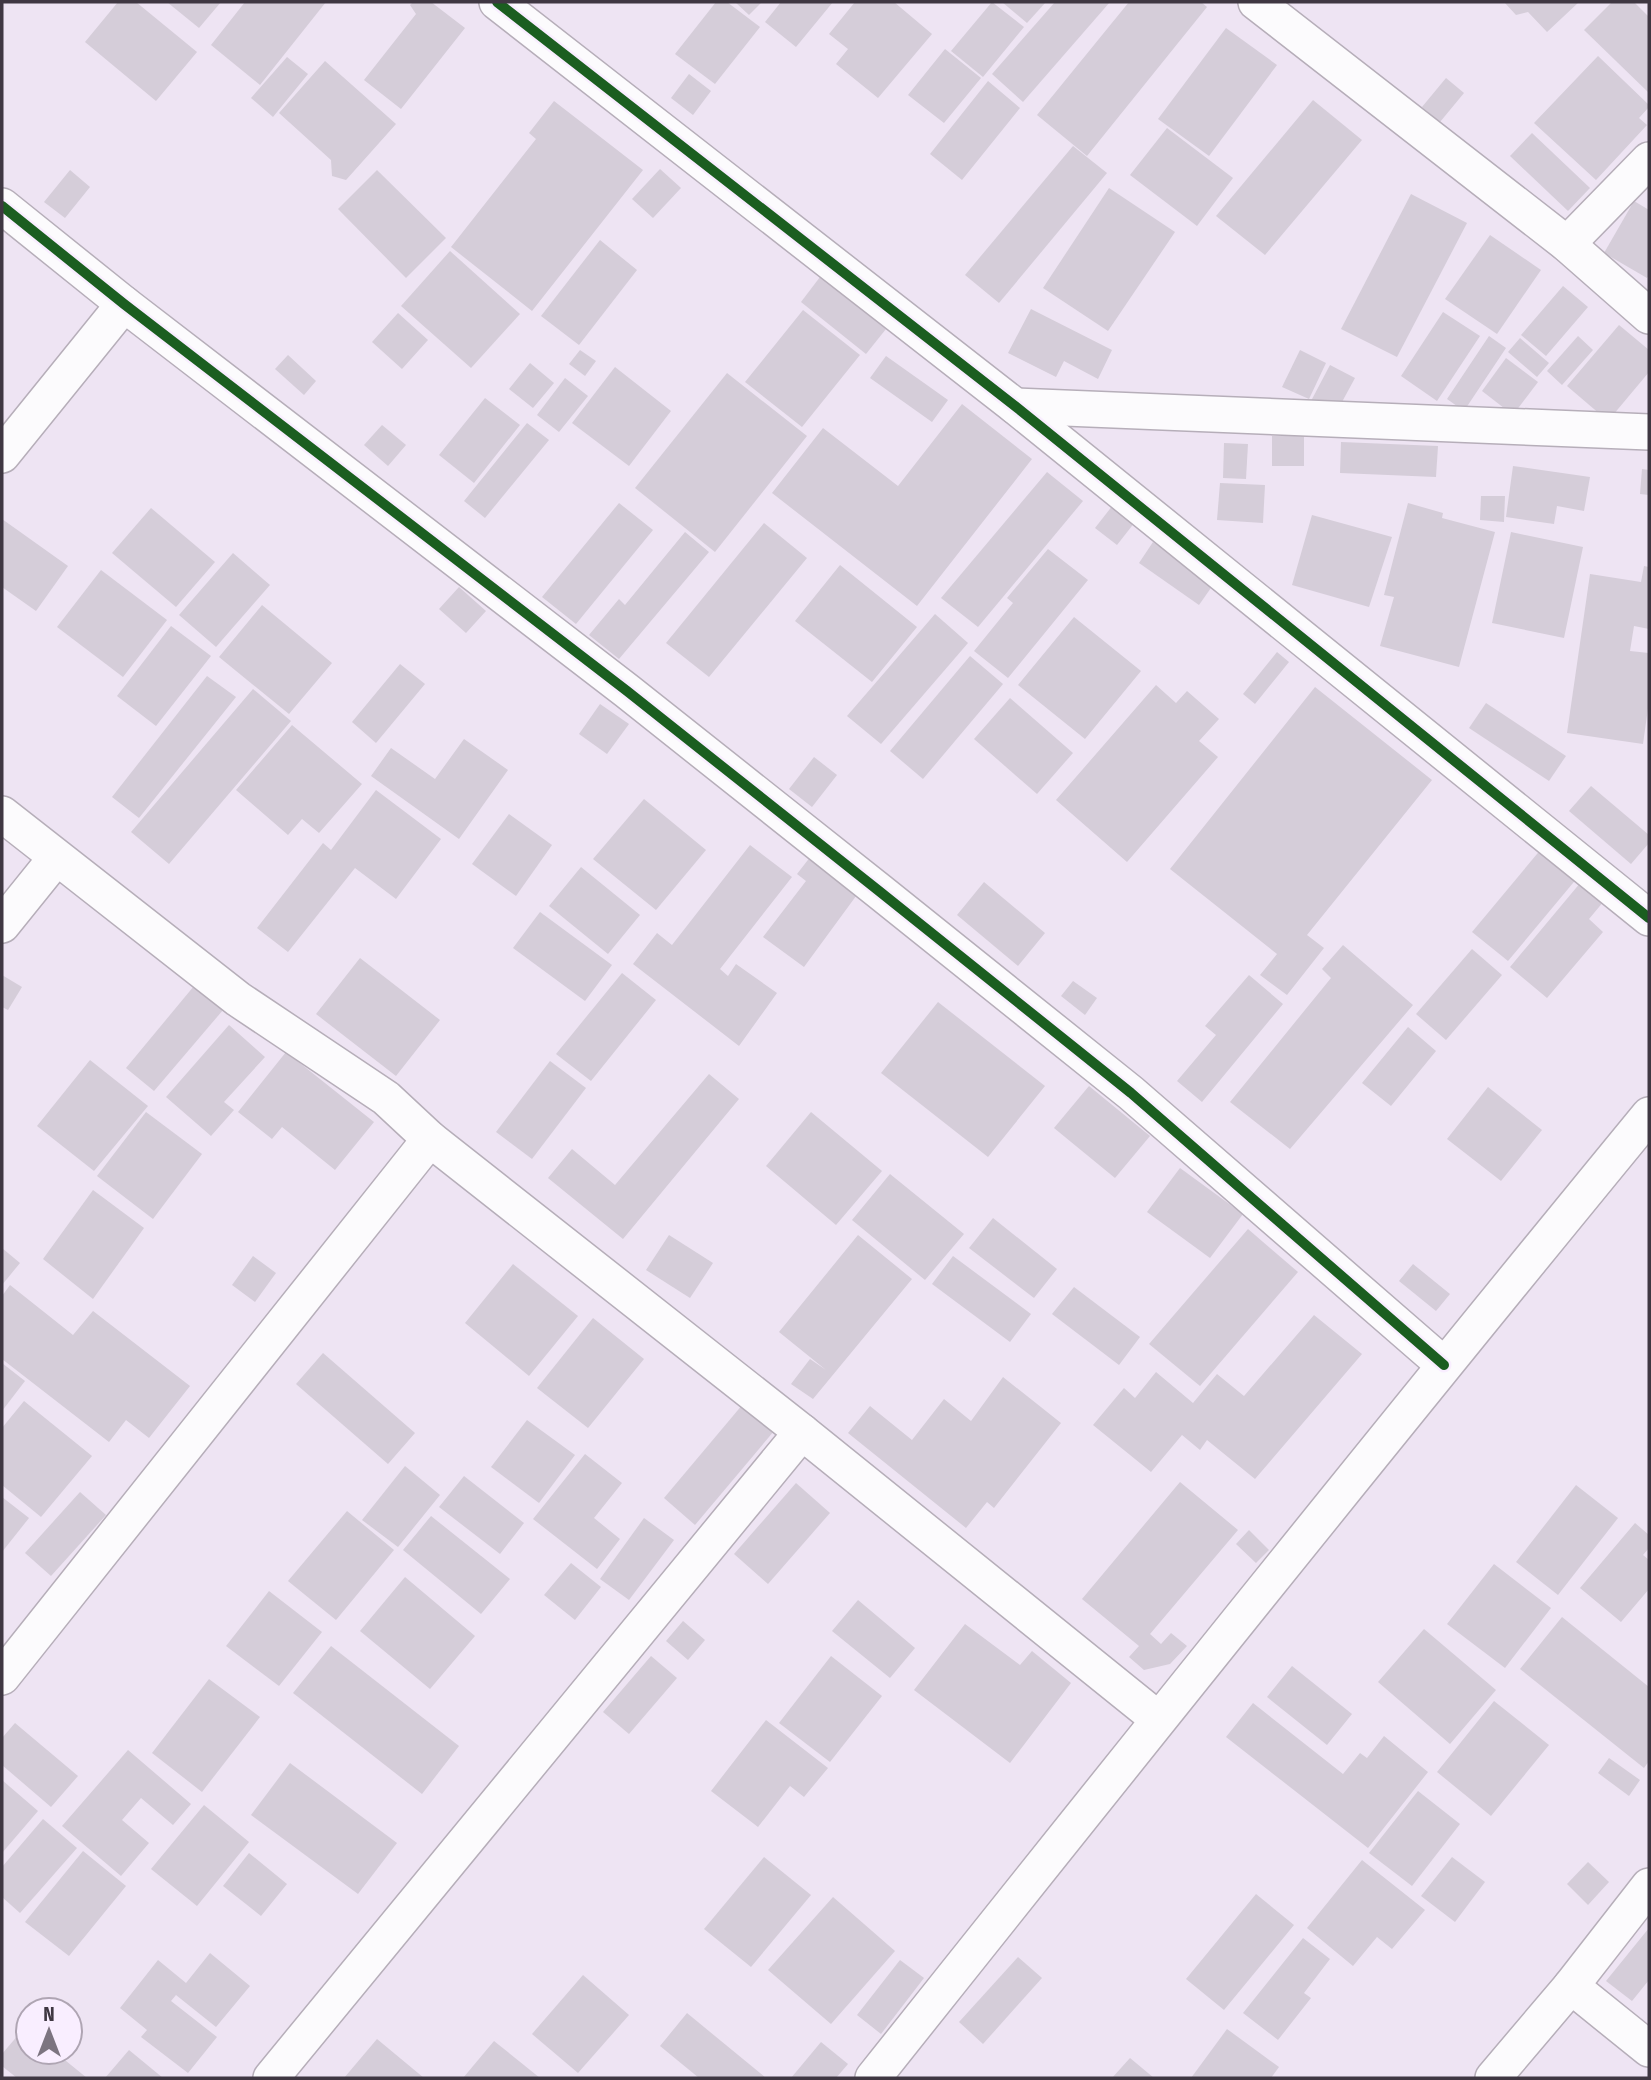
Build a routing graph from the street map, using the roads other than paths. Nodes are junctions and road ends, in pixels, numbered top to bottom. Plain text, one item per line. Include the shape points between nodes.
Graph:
1 (497, 2) edge
2 (1256, 2) edge
3 (1649, 160) edge
4 (2, 206) edge
5 (1567, 244) junction
6 (124, 304) junction
7 (1649, 316) edge
8 (1015, 406) junction
9 (1649, 432) edge
10 (2, 455) edge
11 (2, 814) edge
12 (56, 858) junction
13 (1649, 918) edge
14 (2, 925) edge
15 (1649, 1115) edge
16 (430, 1139) junction
17 (1444, 1365) junction
18 (802, 1432) junction
19 (2, 1677) edge
20 (1158, 1719) junction
21 (1649, 1886) edge
22 (1571, 1986) junction
23 (1649, 2049) edge
24 (271, 2078) edge
25 (873, 2078) edge
26 (1493, 2078) edge

1 - 8 street
2 - 5 street
3 - 5 street
4 - 6 street
5 - 7 street
6 - 10 street
6 - 17 street via 890,899 1131,1093
8 - 9 street
8 - 13 street
11 - 12 street
12 - 14 street
12 - 16 street via 238,999 386,1098
15 - 17 street
16 - 18 street
16 - 19 street
17 - 20 street
18 - 20 street
18 - 24 street
20 - 25 street
21 - 22 street
22 - 23 street
22 - 26 street

